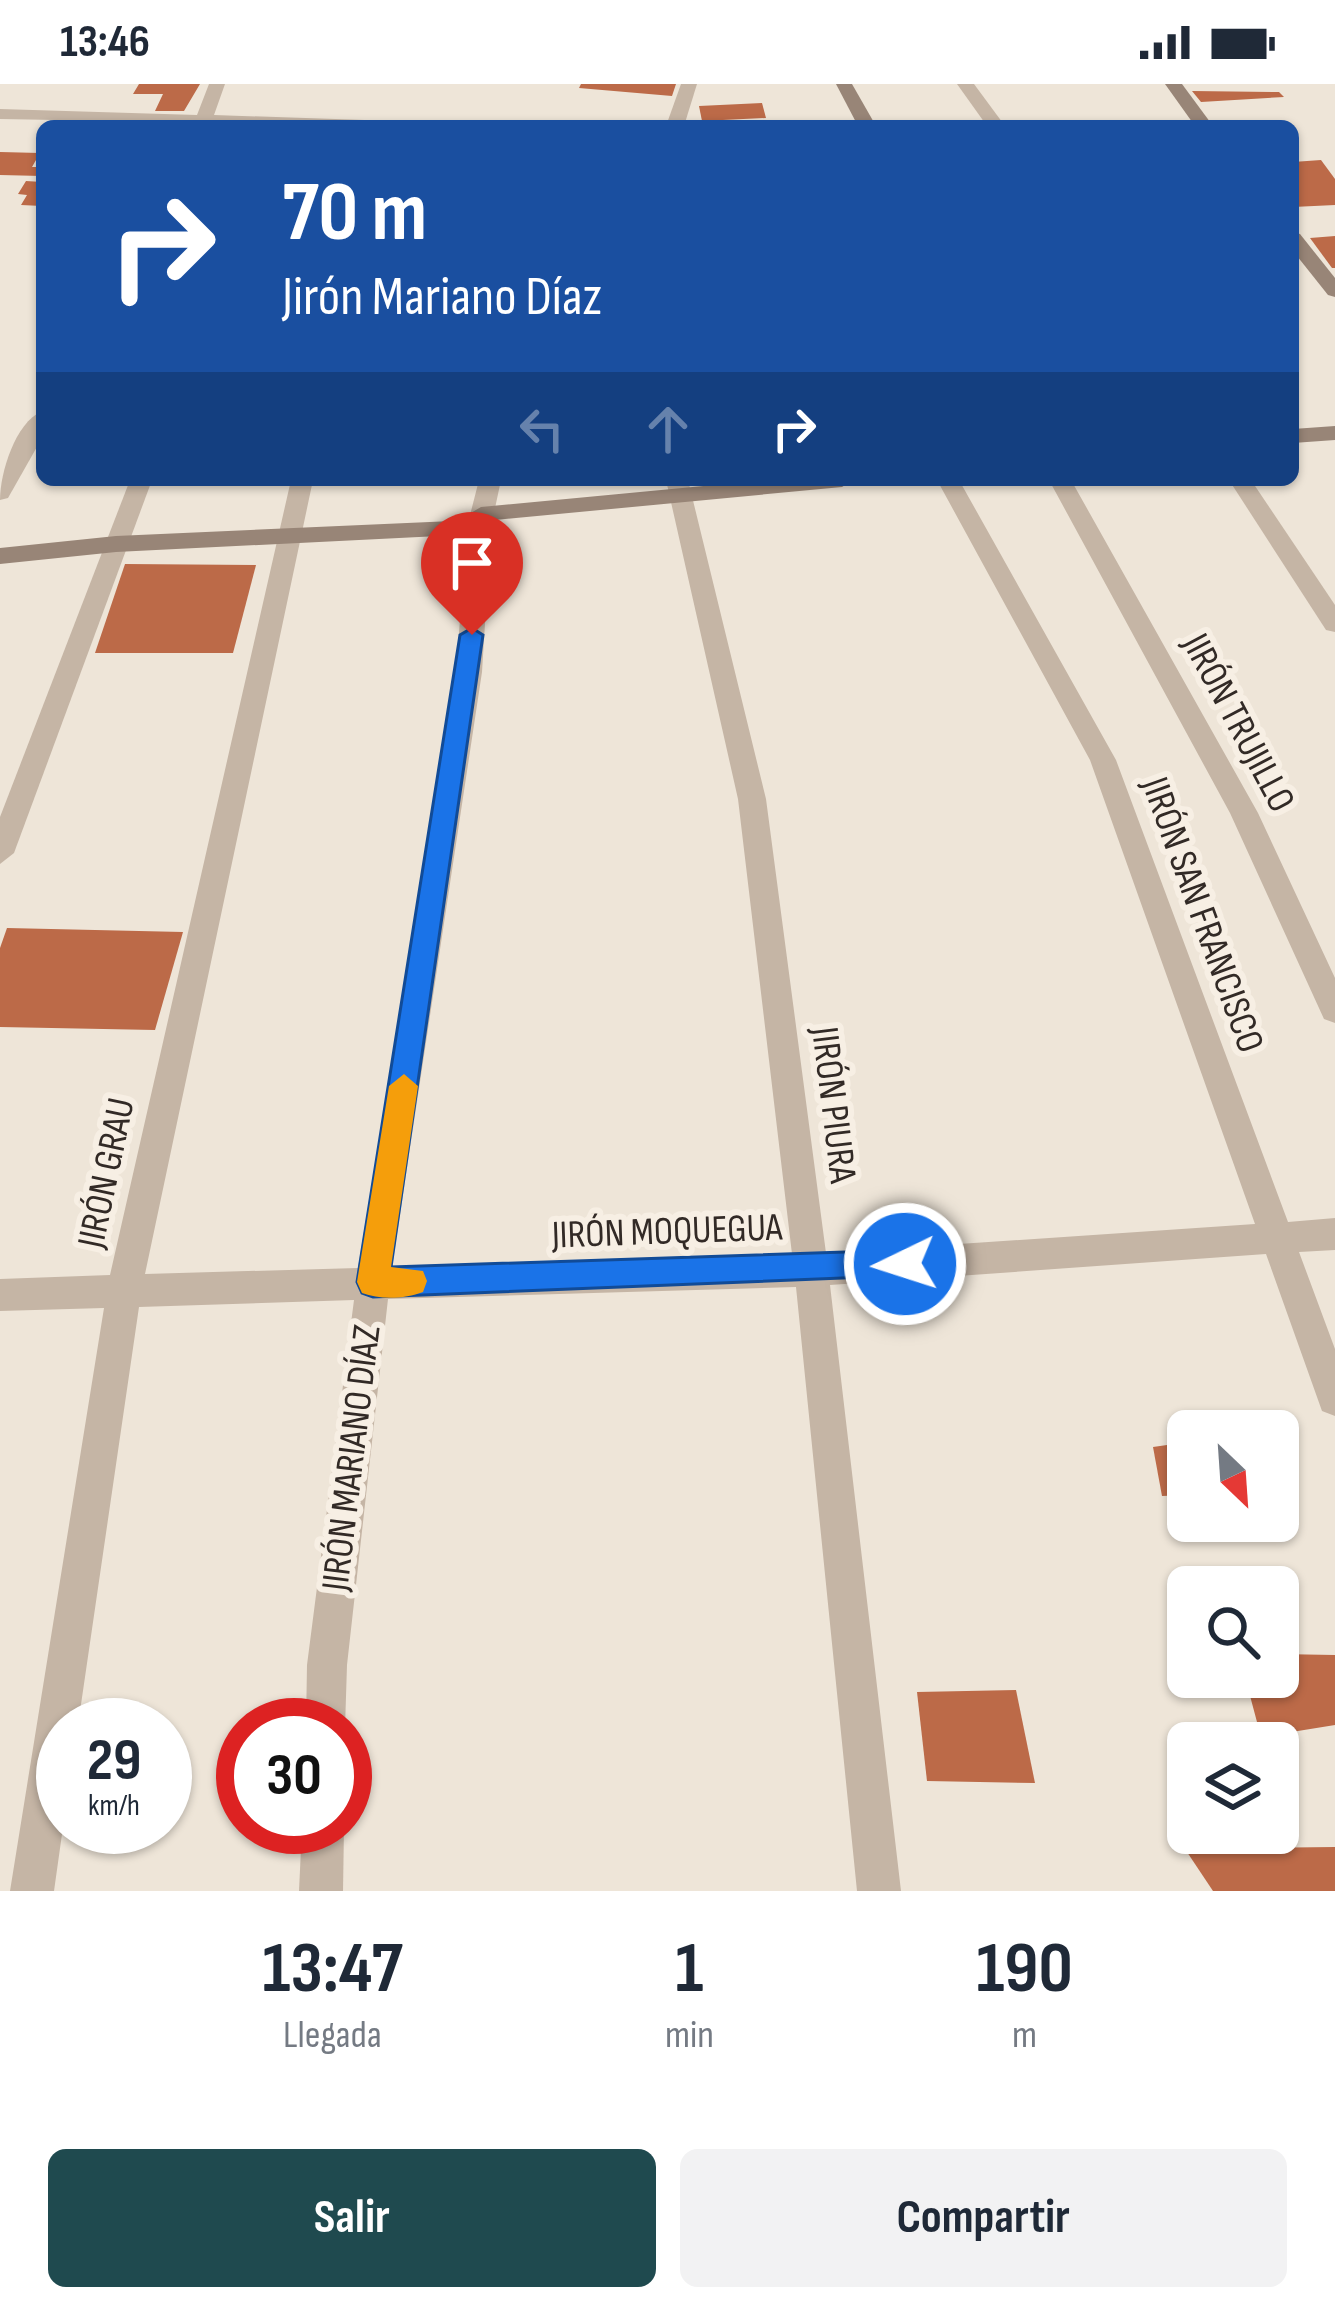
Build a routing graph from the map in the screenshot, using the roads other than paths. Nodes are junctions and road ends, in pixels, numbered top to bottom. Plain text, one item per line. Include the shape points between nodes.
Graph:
1 (218, 84) edge
2 (689, 84) edge
3 (844, 84) edge
4 (965, 84) edge
5 (1172, 84) edge
6 (0, 114) edge
7 (136, 120) edge
8 (205, 120) edge
9 (677, 120) edge
10 (864, 120) edge
11 (992, 120) edge
12 (1199, 120) edge
13 (1299, 246) edge
14 (1335, 291) edge
15 (36, 429) edge
16 (1335, 433) edge
17 (1299, 436) edge
18 (139, 486) edge
19 (300, 486) edge
20 (489, 486) edge
21 (951, 486) edge
22 (1063, 486) edge
23 (1244, 486) edge
24 (678, 487) edge
25 (0, 493) edge
26 (480, 521) junction
27 (287, 535) junction
28 (116, 544) junction
29 (0, 556) edge
30 (1335, 624) edge
31 (0, 853) edge
32 (1335, 1010) edge
33 (1335, 1234) edge
34 (1282, 1240) junction
35 (812, 1270) junction
36 (373, 1282) junction
37 (124, 1290) junction
38 (0, 1295) edge
39 (1335, 1398) edge
40 (326, 1698) edge
41 (322, 1854) edge
42 (32, 1891) edge
43 (321, 1891) edge
44 (879, 1891) edge

1 - 8 street
2 - 9 street
3 - 10 street
4 - 11 street
5 - 12 street
6 - 7 street
13 - 14 street
15 - 25 street
16 - 17 street
18 - 28 street
19 - 27 street, JIRÓN GRAU
20 - 26 street, JIRÓN MARIANO DÍAZ
21 - 34 street, JIRÓN SAN FRANCISCO via 1103,760
22 - 32 street, JIRÓN TRUJILLO via 1244,813
23 - 30 street
24 - 26 street
24 - 35 street, JIRÓN PIURA via 752,799
26 - 27 street
26 - 36 street, JIRÓN MARIANO DÍAZ via 469,671
27 - 28 street
27 - 37 street, JIRÓN GRAU
28 - 29 street
28 - 31 street
33 - 34 street, JIRÓN MOQUEGUA
34 - 35 street, JIRÓN MOQUEGUA
34 - 39 street, JIRÓN SAN FRANCISCO
35 - 36 street, JIRÓN MOQUEGUA
35 - 44 street, JIRÓN PIURA
36 - 37 street, JIRÓN MOQUEGUA
36 - 40 street, JIRÓN MARIANO DÍAZ
37 - 38 street, JIRÓN MOQUEGUA
37 - 42 street, JIRÓN GRAU
41 - 43 street

